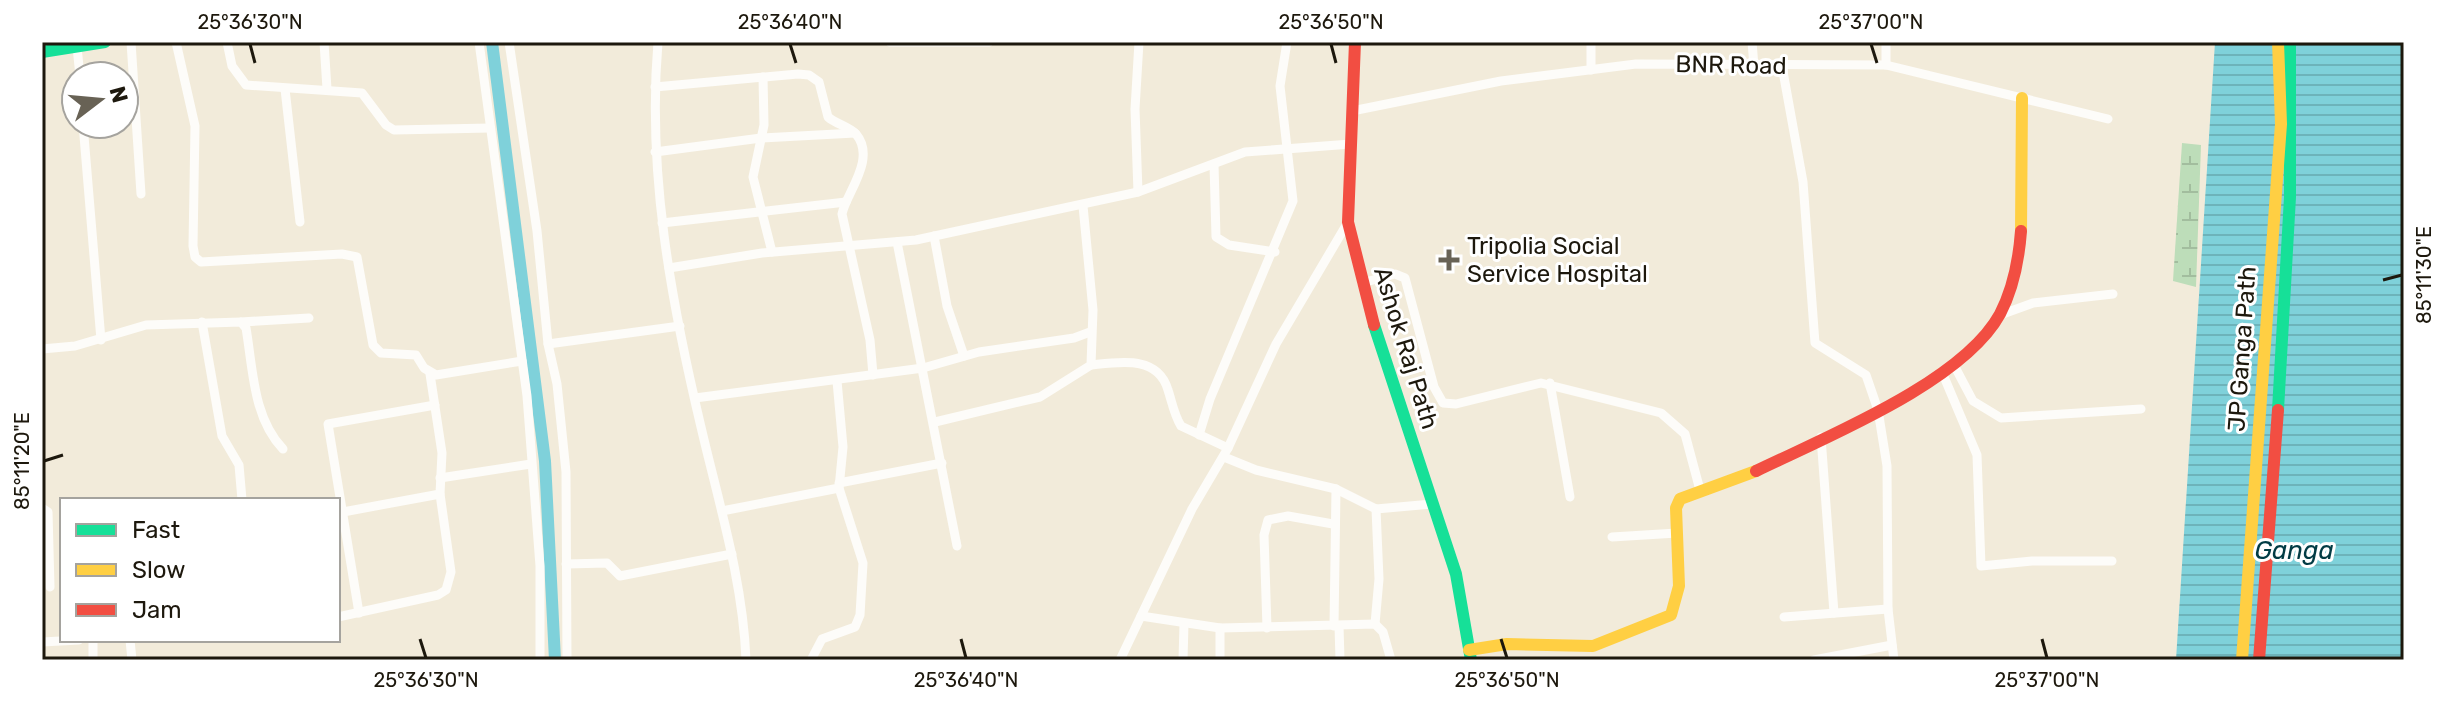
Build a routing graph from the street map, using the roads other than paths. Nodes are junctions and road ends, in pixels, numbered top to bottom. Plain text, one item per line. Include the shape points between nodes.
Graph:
1 (102, 42) edge
2 (131, 42) edge
3 (176, 42) edge
4 (227, 42) edge
5 (324, 42) edge
6 (479, 42) edge
7 (509, 42) edge
8 (658, 42) edge
9 (890, 42) edge
10 (989, 42) edge
11 (1139, 42) edge
12 (1287, 42) edge
13 (1355, 42) edge
14 (1591, 42) edge
15 (1752, 42) edge
16 (1886, 42) edge
17 (2278, 42) edge
18 (2290, 42) edge
19 (77, 47) junction
20 (42, 52) edge
21 (78, 60) edge
22 (1886, 65) junction
23 (1754, 66) junction
24 (1782, 66) junction
25 (1591, 70) junction
26 (763, 77) junction
27 (655, 87) junction
28 (285, 89) junction
29 (327, 89) junction
30 (2022, 98) junction
31 (1352, 111) junction
32 (2108, 119) dead end
33 (490, 128) junction
34 (855, 133) junction
35 (761, 138) junction
36 (84, 140) edge
37 (1351, 144) junction
38 (1288, 150) junction
39 (655, 152) junction
40 (1214, 164) junction
41 (1138, 192) junction
42 (141, 194) dead end
43 (846, 202) junction
44 (1083, 206) junction
45 (760, 212) junction
46 (300, 222) dead end
47 (1348, 222) junction
48 (662, 223) junction
49 (934, 236) junction
50 (897, 242) junction
51 (851, 246) junction
52 (772, 252) junction
53 (1275, 252) junction
54 (669, 268) junction
55 (1362, 283) junction
56 (2113, 294) dead end
57 (2000, 315) junction
58 (309, 318) dead end
59 (202, 322) junction
60 (241, 322) junction
61 (680, 326) junction
62 (1090, 332) junction
63 (101, 340) junction
64 (548, 344) junction
65 (42, 349) edge
66 (964, 356) junction
67 (522, 361) junction
68 (1091, 365) junction
69 (923, 368) junction
70 (1948, 368) junction
71 (430, 374) junction
72 (873, 375) junction
73 (837, 381) junction
74 (1550, 383) junction
75 (695, 398) junction
76 (435, 405) junction
77 (2141, 409) dead end
78 (1878, 410) junction
79 (935, 422) junction
80 (1199, 435) junction
81 (1821, 437) junction
82 (283, 449) dead end
83 (1226, 453) junction
84 (942, 463) junction
85 (531, 464) junction
86 (440, 478) junction
87 (839, 486) junction
88 (1336, 489) junction
89 (1700, 490) junction
90 (440, 494) junction
91 (1570, 497) dead end
92 (242, 498) edge
93 (1432, 504) junction
94 (42, 508) edge
95 (1376, 509) junction
96 (722, 511) junction
97 (343, 512) junction
98 (1333, 524) junction
99 (1677, 533) junction
100 (1612, 537) dead end
101 (957, 546) dead end
102 (732, 554) junction
103 (2112, 561) dead end
104 (566, 564) junction
105 (50, 587) dead end
106 (1888, 609) junction
107 (359, 613) junction
108 (1834, 613) junction
109 (1141, 616) junction
110 (340, 617) edge
111 (1784, 617) dead end
112 (1184, 624) junction
113 (1375, 624) junction
114 (1337, 626) junction
115 (1220, 628) junction
116 (1267, 628) junction
117 (1892, 645) junction
118 (1470, 655) edge
119 (1837, 657) edge
120 (540, 660) edge
121 (567, 660) edge
122 (746, 660) edge
123 (811, 660) edge
124 (1120, 660) edge
125 (1183, 660) edge
126 (1220, 660) edge
127 (1340, 660) edge
128 (1391, 660) edge
129 (1814, 660) edge
130 (1894, 660) edge
131 (2242, 660) edge
132 (2259, 660) edge

1 - 19 main road
2 - 42 street
3 - 71 street via 195,126 195,257 205,264 357,257 375,349 416,355
4 - 28 street via 237,78 246,85
5 - 29 street
6 - 33 street
7 - 64 street
8 - 27 street
9 - 10 street
11 - 41 street
12 - 38 street via 1280,86
13 - 31 main road, Ashok Raj Path
14 - 25 street
15 - 23 street
16 - 22 street
17 - 131 main road, JP Ganga Path via 2281,124
18 - 132 main road, JP Ganga Path via 2292,134
19 - 20 main road
19 - 21 street
22 - 24 street, BNR Road
22 - 30 street, BNR Road
23 - 24 street, BNR Road
23 - 25 street, BNR Road via 1636,64
24 - 78 street via 1803,182 1815,343 1866,375
25 - 31 street, BNR Road via 1501,81
26 - 27 street
26 - 34 street via 815,78 828,117
26 - 35 street
27 - 39 street
28 - 29 street
28 - 46 street
29 - 33 street via 362,93 394,130
30 - 32 street, BNR Road
30 - 57 main road via 2022,226
31 - 37 main road, Ashok Raj Path
33 - 67 street
34 - 35 street
34 - 43 street via 862,159 856,189
35 - 39 street
35 - 45 street via 753,177
36 - 63 street
37 - 38 street
37 - 47 main road, Ashok Raj Path
38 - 40 street via 1245,152
38 - 53 street via 1293,201
39 - 48 street
40 - 41 street
40 - 53 street via 1216,237 1229,245
41 - 44 street
43 - 45 street
43 - 51 street via 842,214
44 - 49 street
44 - 62 street via 1093,310
45 - 48 street
45 - 52 street
47 - 55 main road, Ashok Raj Path
47 - 83 street via 1276,344
48 - 54 street
49 - 50 street
49 - 66 street via 947,306
50 - 51 street
50 - 69 street
51 - 52 street
51 - 72 street
52 - 54 street
53 - 80 street
54 - 61 street
55 - 74 street via 1395,274 1405,278 1443,403
55 - 93 main road, Ashok Raj Path
56 - 57 street via 2033,303
57 - 70 main road
58 - 60 street
59 - 60 street
59 - 63 street via 146,325
59 - 92 street via 220,426 239,465
60 - 82 street via 265,426
61 - 64 street
61 - 75 street
62 - 66 street
62 - 68 street
63 - 65 street
64 - 104 street via 566,472
66 - 69 street
67 - 71 street
67 - 85 street
68 - 79 street via 1040,397
68 - 80 street via 1137,363 1153,368 1164,378 1181,426
69 - 72 street
69 - 79 street
70 - 77 street via 1973,401 2001,418
70 - 78 main road
70 - 103 street via 1977,455 1981,566
71 - 76 street
72 - 73 street
73 - 75 street
73 - 87 street via 843,447
74 - 89 street via 1661,413 1685,434
74 - 91 street
75 - 96 street
76 - 86 street
76 - 97 street via 328,424
78 - 81 main road
78 - 106 street via 1887,466
79 - 84 street
80 - 83 street
81 - 89 main road via 1743,478
81 - 108 street
83 - 88 street via 1256,470
83 - 109 street via 1192,509
84 - 87 street
84 - 101 street
85 - 86 street
85 - 120 street via 540,566
86 - 90 street
87 - 96 street
87 - 123 street via 862,556 858,623 822,639
88 - 95 street
88 - 98 street
89 - 99 main road via 1680,499
90 - 97 street
90 - 107 street via 451,559 446,590
93 - 95 street
93 - 118 main road, Ashok Raj Path via 1456,574
94 - 105 street via 48,512
95 - 113 street
96 - 102 street
97 - 107 street
98 - 114 street
98 - 116 street via 1288,516 1268,520
99 - 100 street
99 - 118 main road via 1677,604 1671,615 1593,646 1507,644
102 - 104 street via 620,576 607,563
102 - 122 street
104 - 121 street
106 - 108 street
106 - 117 street
107 - 110 street
108 - 111 street
109 - 112 street
109 - 124 street
112 - 115 street
112 - 125 street
113 - 114 street
113 - 128 street
114 - 116 street
114 - 127 street
115 - 116 street
115 - 126 street
117 - 119 street
117 - 130 street
119 - 129 street

